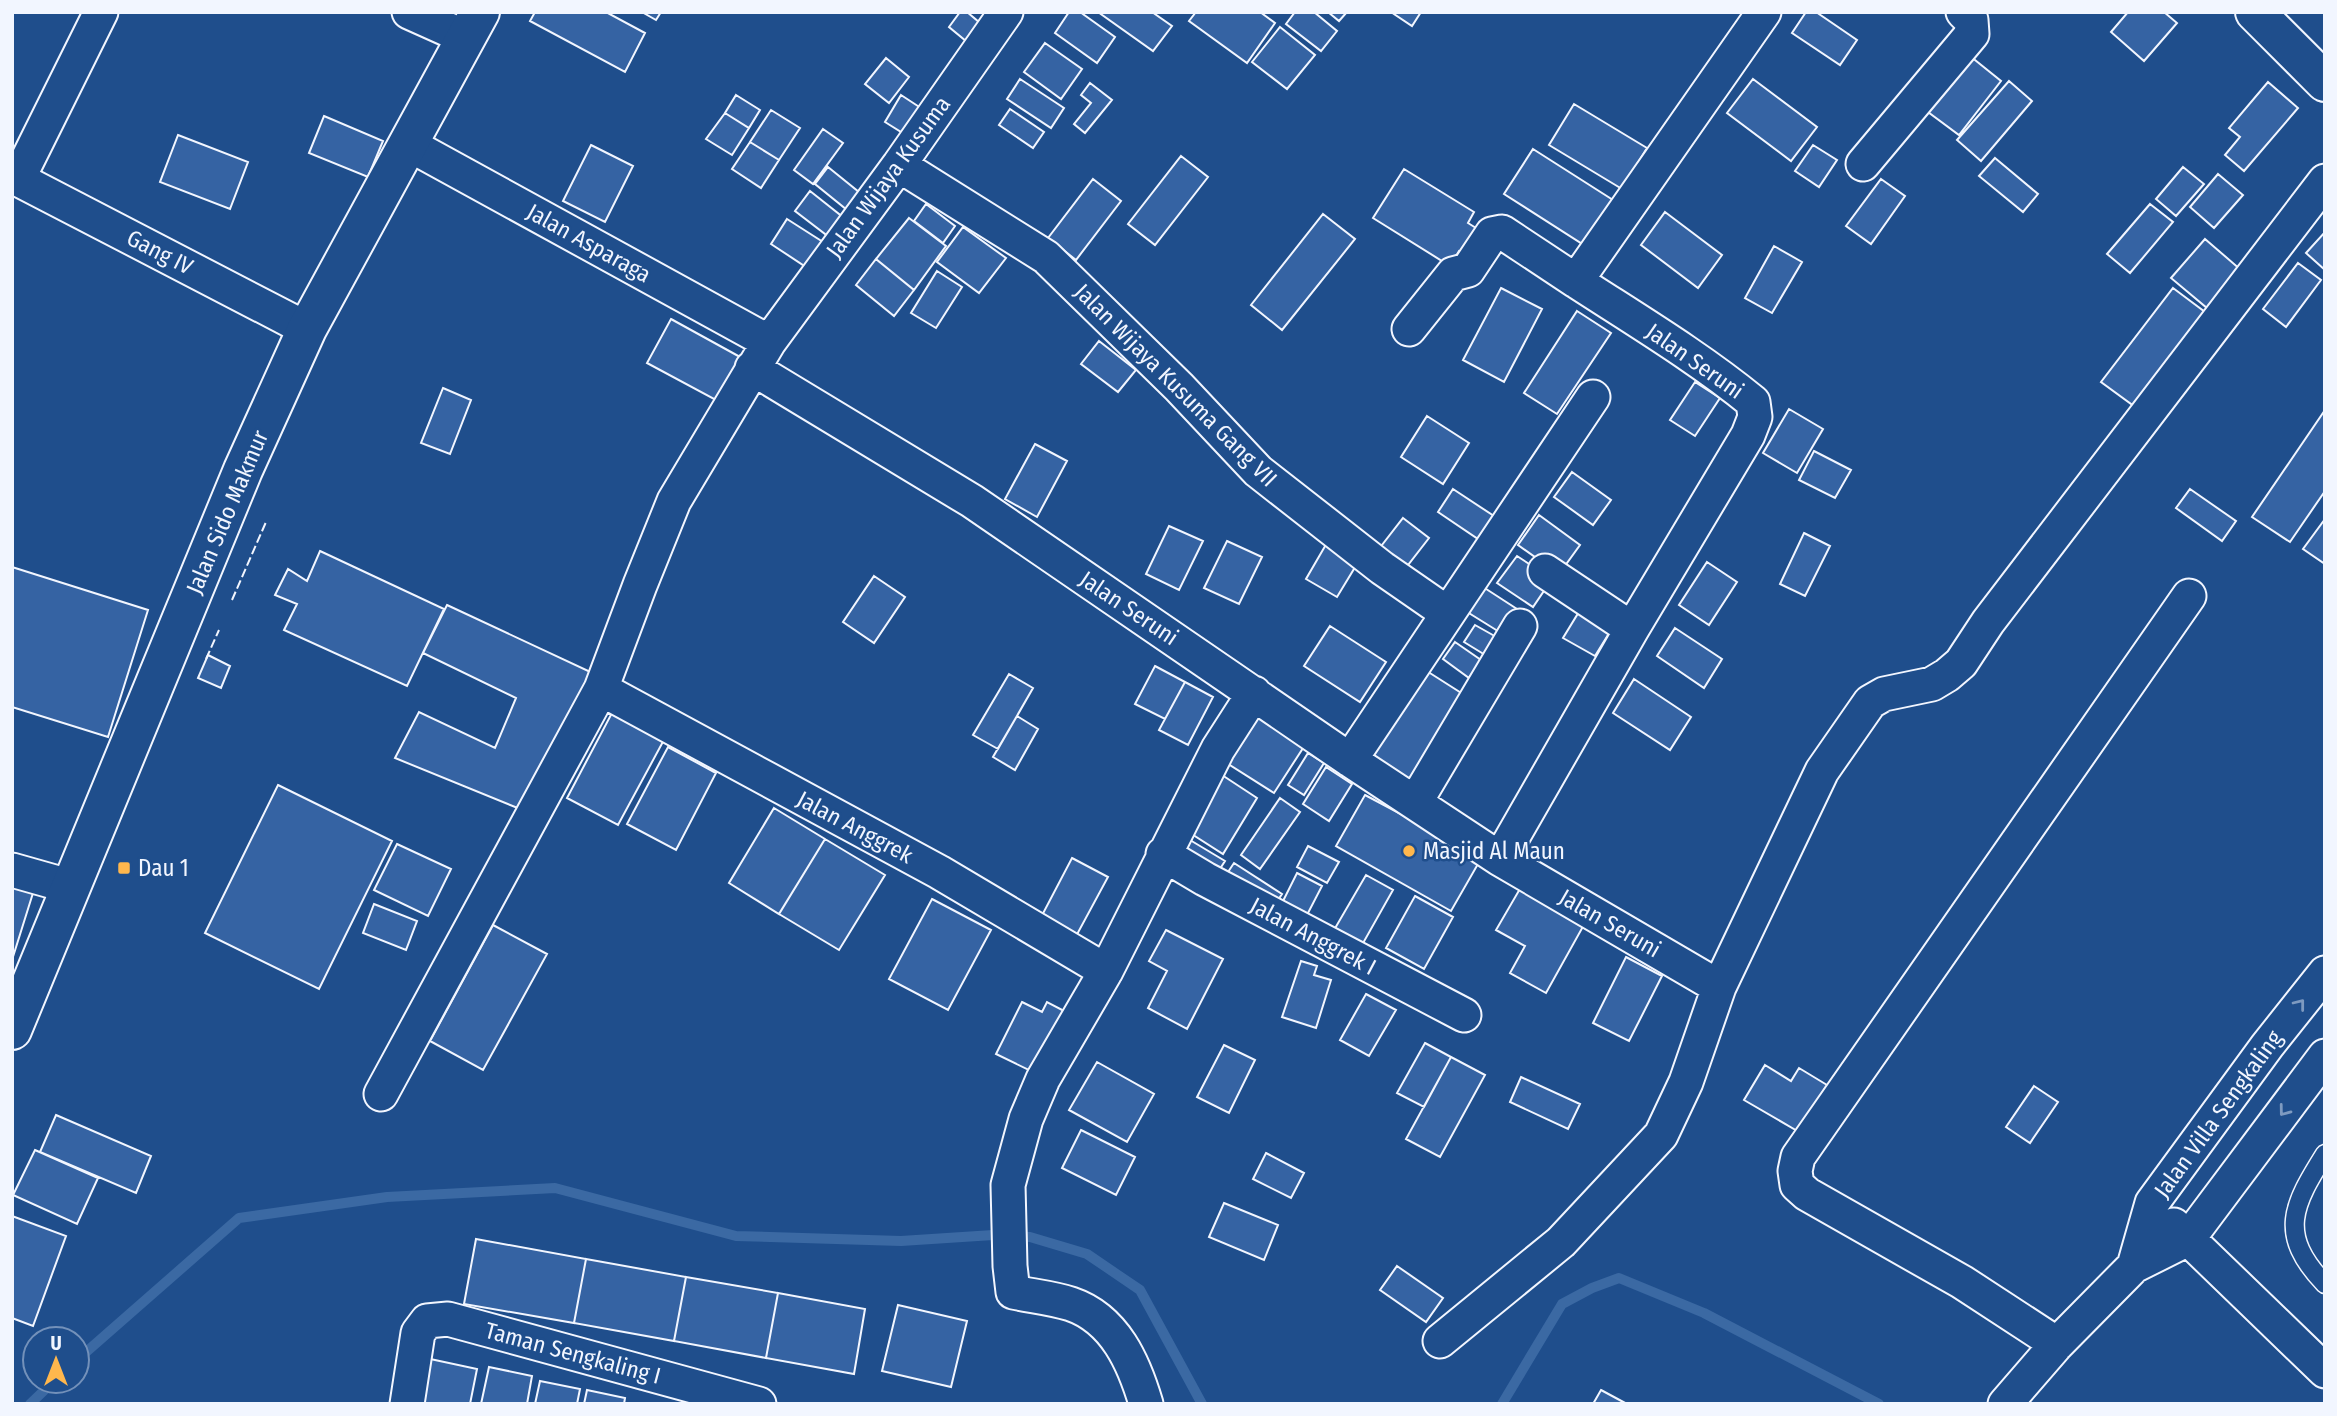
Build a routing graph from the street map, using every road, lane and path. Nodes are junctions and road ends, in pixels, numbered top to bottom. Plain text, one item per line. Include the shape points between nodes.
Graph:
1 (101, 12) edge
2 (409, 12) edge
3 (1006, 12) edge
4 (1764, 12) edge
5 (1963, 12) edge
6 (2255, 12) edge
7 (473, 25) edge
8 (2325, 82) edge
9 (410, 145) junction
10 (899, 164) junction
11 (1863, 164) dead end
12 (15, 178) edge
13 (2325, 181) edge
14 (1576, 281) junction
15 (307, 329) junction
16 (1409, 329) dead end
17 (761, 355) junction
18 (1593, 397) dead end
19 (1545, 571) dead end
20 (2189, 596) dead end
21 (1447, 613) junction
22 (1520, 626) dead end
23 (1633, 629) junction
24 (601, 690) junction
25 (1254, 692) junction
26 (1350, 760) junction
27 (1416, 801) junction
28 (1163, 854) junction
29 (1500, 859) junction
30 (12, 870) edge
31 (72, 887) junction
32 (1106, 971) junction
33 (2325, 973) edge
34 (1719, 987) junction
35 (1464, 1015) dead end
36 (12, 1030) edge
37 (2325, 1056) edge
38 (381, 1094) dead end
39 (2325, 1154) edge
40 (2152, 1203) junction
41 (2188, 1239) junction
42 (2134, 1266) junction
43 (2325, 1284) edge
44 (1440, 1341) dead end
45 (2050, 1351) junction
46 (2325, 1371) edge
47 (407, 1404) edge
48 (759, 1404) edge
49 (1146, 1404) edge
50 (2005, 1404) edge

1 - 12 street
2 - 7 street
3 - 10 street, Jalan Wijaya Kusuma
4 - 14 street
5 - 11 street via 1971,20 1972,34
6 - 8 main road
7 - 9 main road, Jalan Sido Makmur
9 - 15 main road, Jalan Sido Makmur
9 - 17 street, Jalan Asparaga
10 - 17 street, Jalan Wijaya Kusuma
10 - 21 street, Jalan Wijaya Kusuma Gang VII via 1046,257 1258,471
12 - 15 street, Gang IV
13 - 34 street via 1961,663 1932,684 1884,694 1870,702 1822,771
14 - 16 street via 1497,232 1468,270 1453,274
14 - 23 street, Jalan Seruni via 1753,402 1755,417 1748,435
15 - 31 main road, Jalan Sido Makmur via 243,470
17 - 24 street, Jalan Wijaya Kusuma via 674,501
17 - 25 street, Jalan Seruni
18 - 21 street
19 - 23 street
20 - 45 street via 1798,1157 1795,1171 1797,1185 1807,1194 1962,1282
21 - 26 street
22 - 27 street
23 - 29 street, Jalan Seruni
24 - 32 street, Jalan Anggrek via 939,872
24 - 38 street, Jalan Wijaya Kusuma
25 - 26 street, Jalan Seruni
25 - 28 street via 1218,748
26 - 27 street, Jalan Seruni
27 - 29 street, Jalan Seruni
28 - 32 street
28 - 35 street, Jalan Anggrek I
29 - 34 street, Jalan Seruni
30 - 31 street
31 - 36 main road, Jalan Sido Makmur
32 - 49 street via 1043,1079 1026,1119 1008,1185 1010,1266 1013,1292 1073,1304 1106,1323 1136,1369
40 -> 33 street, Jalan Villa Sengkaling
34 - 44 street via 1686,1082 1661,1135 1560,1242
37 -> 41 street, Jalan Villa Sengkaling
39 - 43 lane via 2300,1193 2295,1210 2300,1250
40 - 41 street
40 - 42 street, Jalan Villa Sengkaling
41 - 42 street, Jalan Villa Sengkaling
41 - 46 street
42 - 45 street, Jalan Villa Sengkaling
45 - 50 street, Jalan Villa Sengkaling
47 - 48 street, Taman Sengkaling I via 418,1333 427,1321 447,1320

